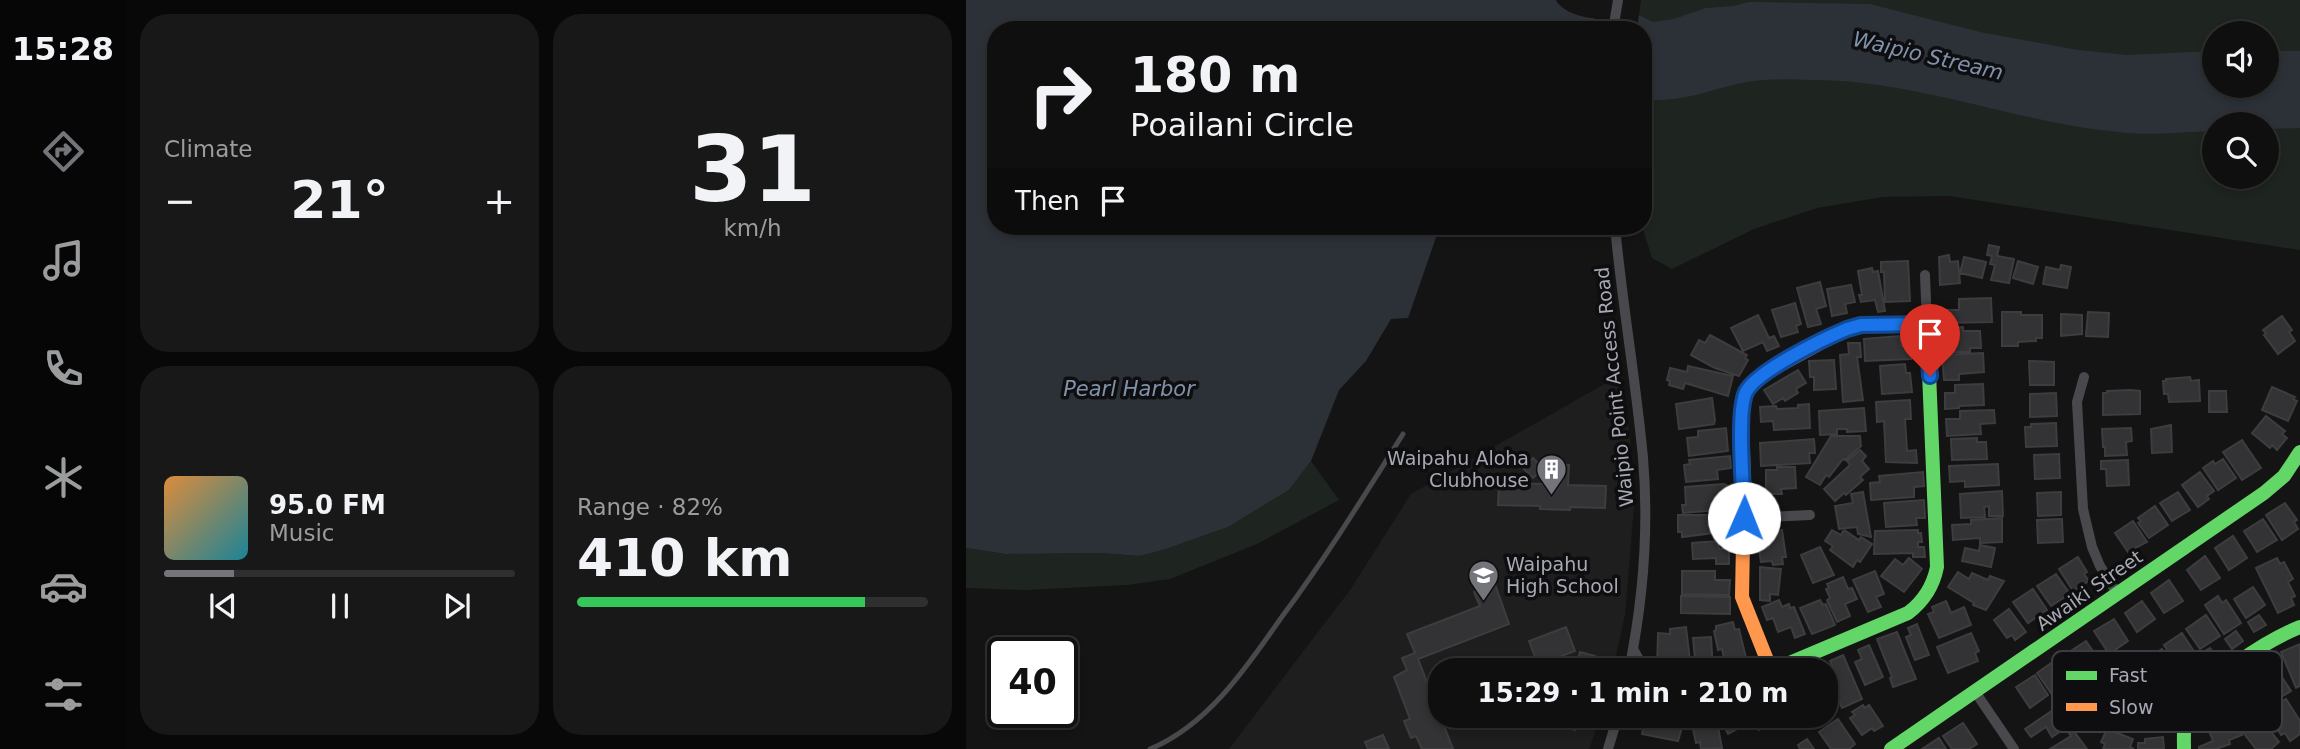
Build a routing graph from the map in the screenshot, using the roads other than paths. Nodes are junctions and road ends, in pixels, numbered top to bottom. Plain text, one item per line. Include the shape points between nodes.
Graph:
1 (1618, 0) edge
2 (1614, 21) edge
3 (1616, 235) edge
4 (1925, 275) dead end
5 (1927, 324) junction
6 (2084, 377) dead end
7 (1403, 434) dead end
8 (2300, 452) edge
9 (1810, 515) dead end
10 (1744, 518) junction
11 (2118, 593) junction
12 (2300, 627) edge
13 (1633, 649) junction
14 (2257, 651) edge
15 (1631, 658) edge
16 (1638, 658) edge
17 (1767, 658) edge
18 (1801, 658) edge
19 (1976, 693) junction
20 (1615, 728) edge
21 (1150, 749) edge
22 (1608, 749) edge
23 (1891, 749) edge
24 (2014, 749) edge

1 - 2 street
3 - 13 street, Waipio Point Access Road via 1643,460 1643,575
4 - 5 street
5 - 10 street via 1847,329 1765,373 1750,386 1742,414
5 - 18 street via 1938,572 1919,605 1908,613
6 - 11 street via 2077,402 2083,509 2092,547
7 - 21 lane via 1324,560 1254,656 1212,707 1170,741
8 - 11 street, Awaiki Street via 2284,476 2264,493
9 - 10 street
10 - 17 street via 1742,597
11 - 19 street, Awaiki Street
12 - 14 street
13 - 15 street, Waipio Point Access Road
13 - 16 street
19 - 23 street, Awaiki Street
19 - 24 street
20 - 22 street

